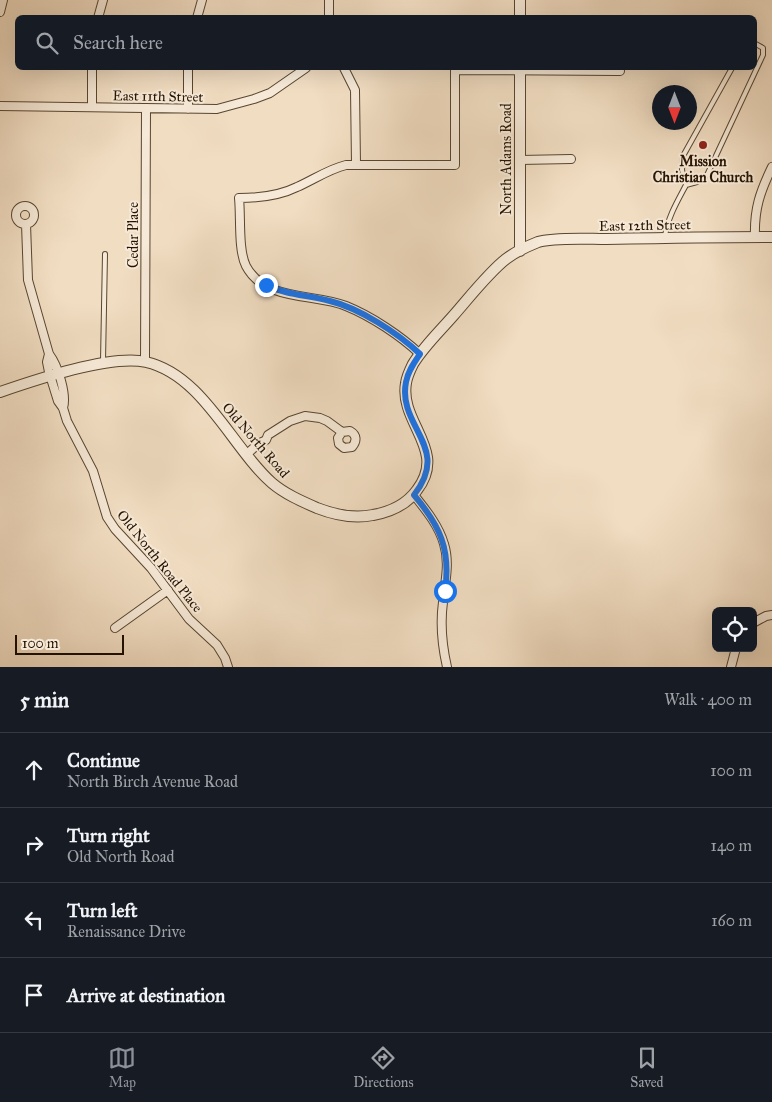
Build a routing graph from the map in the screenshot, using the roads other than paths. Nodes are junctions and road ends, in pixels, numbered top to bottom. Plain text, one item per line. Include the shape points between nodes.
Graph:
1 (3, 0) edge
2 (103, 0) edge
3 (202, 0) edge
4 (329, 0) edge
5 (520, 0) edge
6 (0, 12) edge
7 (99, 15) edge
8 (199, 15) edge
9 (329, 15) edge
10 (520, 15) edge
11 (757, 45) edge
12 (757, 68) edge
13 (92, 70) edge
14 (188, 70) edge
15 (303, 70) edge
16 (345, 70) edge
17 (455, 70) edge
18 (520, 70) edge
19 (570, 70) edge
20 (731, 70) edge
21 (756, 70) edge
22 (620, 71) dead end
23 (0, 106) edge
24 (92, 107) junction
25 (146, 108) junction
26 (188, 109) junction
27 (571, 159) dead end
28 (520, 160) junction
29 (356, 164) junction
30 (772, 167) edge
31 (686, 186) junction
32 (26, 224) dead end
33 (755, 237) junction
34 (772, 237) edge
35 (665, 238) junction
36 (520, 251) junction
37 (104, 254) dead end
38 (420, 354) junction
39 (145, 362) junction
40 (103, 364) junction
41 (55, 376) junction
42 (0, 392) edge
43 (342, 432) dead end
44 (247, 454) junction
45 (414, 495) junction
46 (168, 590) junction
47 (772, 615) edge
48 (757, 621) edge
49 (115, 628) dead end
50 (735, 652) edge
51 (228, 667) edge
52 (447, 667) edge
53 (731, 667) edge

1 - 6 street
2 - 7 street
3 - 8 street
4 - 9 street
5 - 10 street
11 - 12 lane via 763,48
13 - 24 street
14 - 26 street
15 - 26 street, East 11th Street via 278,89 259,98 217,109
16 - 29 street via 355,90
17 - 29 street via 455,165
18 - 28 street, North Adams Road
19 - 22 street
20 - 31 lane via 683,156
21 - 31 lane via 707,175
23 - 24 street, East 11th Street
24 - 25 street, East 11th Street
25 - 26 street, East 11th Street
25 - 39 street, Cedar Place
27 - 28 street
28 - 36 street, North Adams Road
29 - 38 street via 338,167 282,193 239,198 244,260 251,272 266,285 288,294 346,306 368,317
30 - 33 street via 757,203
31 - 35 lane via 672,209
32 - 41 street, Old North Road Place via 29,285 49,354 54,360
33 - 34 street, East 12th Street
33 - 35 street, East 12th Street
35 - 36 street, East 12th Street via 542,241
36 - 38 street, Old North Road via 506,258
37 - 40 lane
38 - 45 street, Old North Road via 407,376 405,392 407,408 428,458 426,476
39 - 40 street, Old North Road
39 - 44 street, Old North Road via 170,372 190,388
40 - 41 street, Old North Road
41 - 42 street, Old North Road
41 - 46 street, Old North Road Place via 65,401 63,408 67,421 93,471 107,517
43 - 44 street via 320,418 305,416 268,435
44 - 45 street, Old North Road via 267,478 288,494 336,514 352,517 377,514 391,510
45 - 52 street via 437,526 445,545 446,580 441,627
46 - 49 street
46 - 51 street, Old North Road Place via 189,619 216,645
47 - 48 street
50 - 53 street

